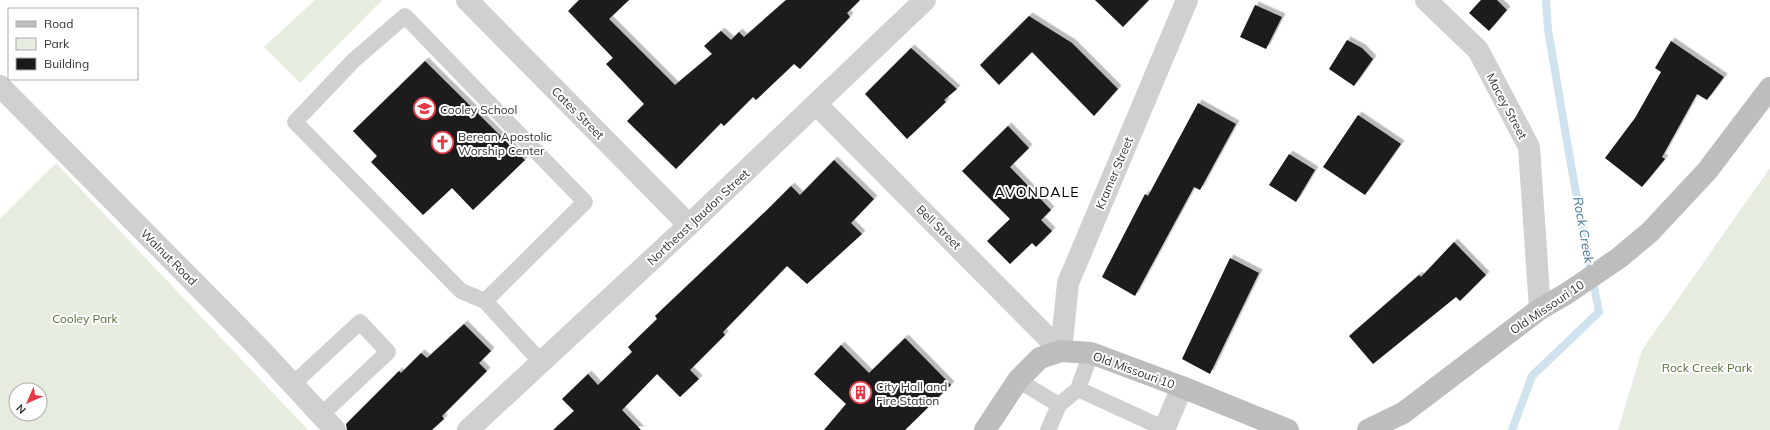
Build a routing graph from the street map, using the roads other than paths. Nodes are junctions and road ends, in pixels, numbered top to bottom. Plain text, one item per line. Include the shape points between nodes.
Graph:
1 (467, 0) edge
2 (925, 0) edge
3 (1187, 0) edge
4 (1426, 0) edge
5 (0, 86) edge
6 (1770, 88) edge
7 (816, 104) junction
8 (689, 225) junction
9 (485, 301) junction
10 (1540, 309) junction
11 (1061, 351) junction
12 (1091, 353) junction
13 (541, 362) junction
14 (1018, 380) junction
15 (293, 384) junction
16 (1182, 387) junction
17 (1078, 389) junction
18 (1059, 405) junction
19 (328, 422) edge
20 (468, 430) edge
21 (985, 430) edge
22 (1048, 430) edge
23 (1164, 430) edge
24 (1288, 430) edge
25 (1368, 430) edge

1 - 8 street, Cates Street
2 - 7 street, Northeast Jaudon Street
3 - 11 street, Kramer Street via 1068,283
4 - 10 street, Macey Street via 1478,50 1529,147
5 - 15 street, Walnut Road
6 - 10 street, Old Missouri 10 via 1707,171 1650,232 1619,258
7 - 8 street, Northeast Jaudon Street
7 - 11 street, Bell Street
8 - 13 street, Northeast Jaudon Street
9 - 9 lane via 585,202 405,16 354,60 295,122 461,291
9 - 13 lane
10 - 25 street, Old Missouri 10 via 1402,413
11 - 12 street, Old Missouri 10
11 - 14 street, Old Missouri 10 via 1040,358
12 - 16 street, Old Missouri 10
12 - 17 lane
13 - 20 street, Northeast Jaudon Street
14 - 18 lane
14 - 21 street, Old Missouri 10
15 - 19 street, Walnut Road
15 - 19 lane via 360,322 388,352
16 - 23 street
16 - 24 street, Old Missouri 10
17 - 18 lane
17 - 23 lane
18 - 22 lane

